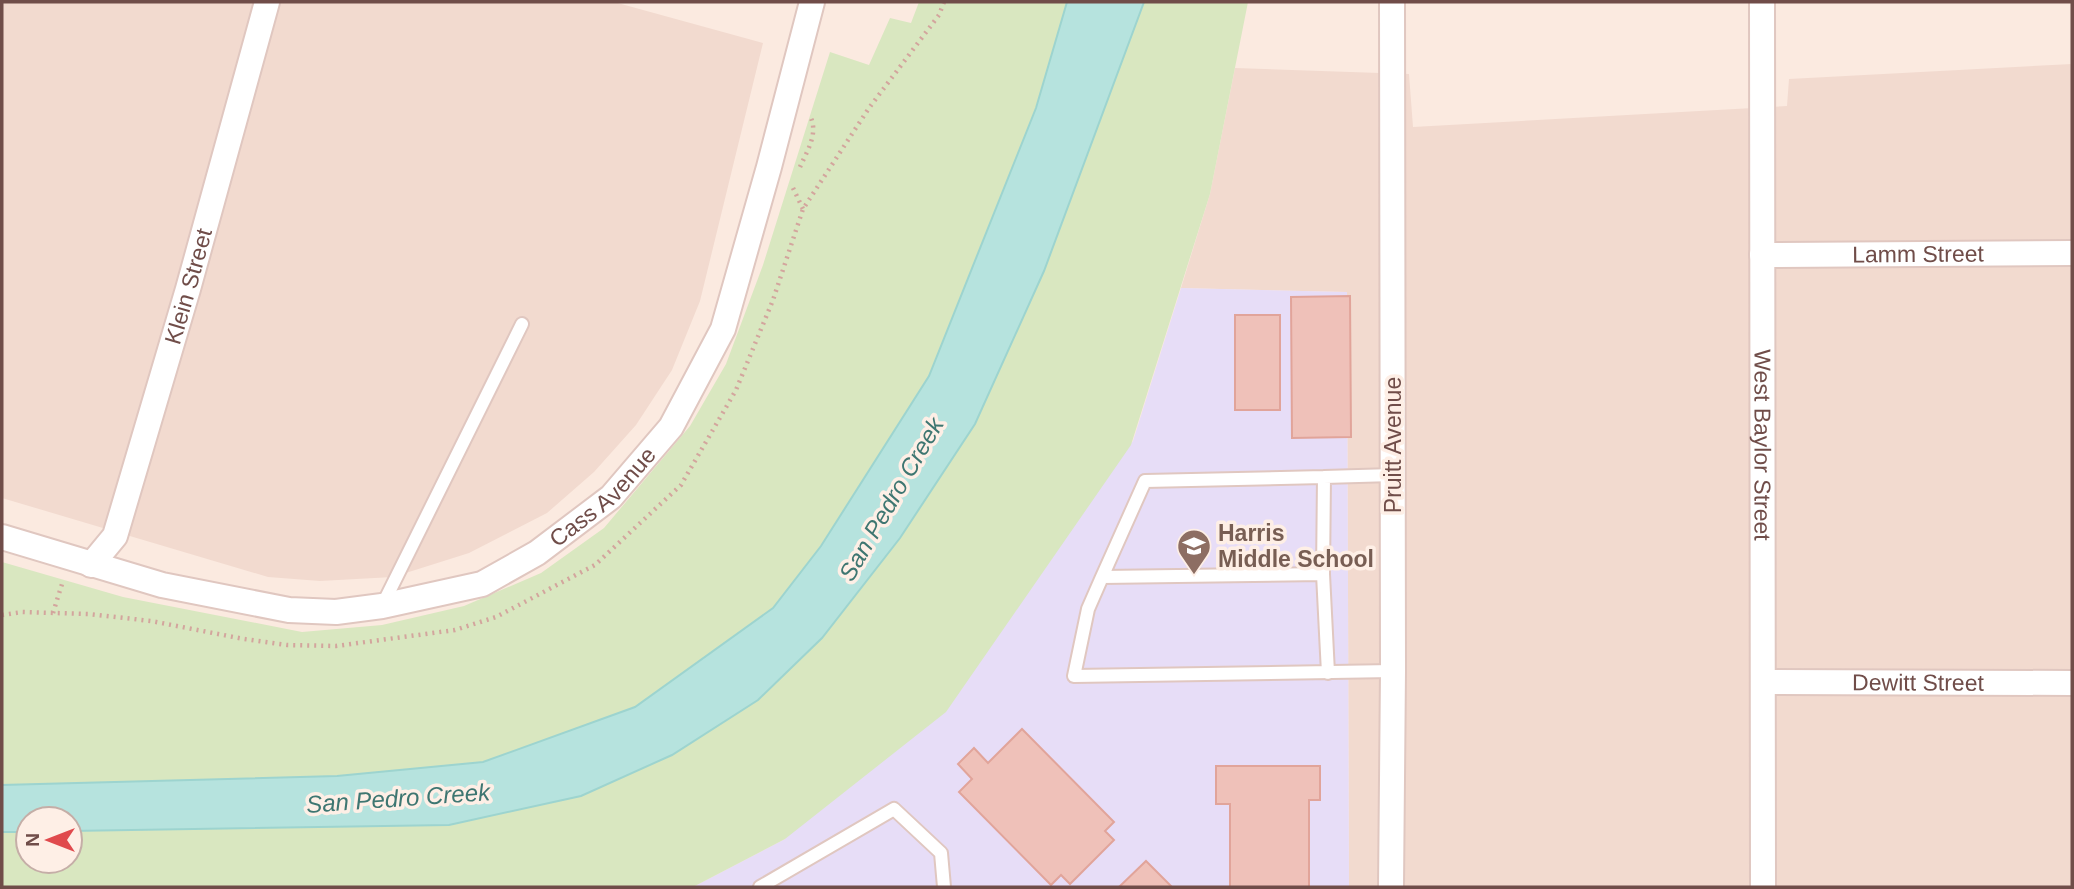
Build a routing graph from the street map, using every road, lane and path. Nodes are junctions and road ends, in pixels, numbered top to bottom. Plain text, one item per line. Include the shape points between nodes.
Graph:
1 (267, 2) edge
2 (812, 2) edge
3 (944, 2) edge
4 (1392, 2) edge
5 (1762, 2) edge
6 (806, 108) dead end
7 (797, 174) dead end
8 (793, 185) dead end
9 (803, 209) junction
10 (2072, 253) edge
11 (1762, 255) junction
12 (523, 324) dead end
13 (1393, 475) junction
14 (1324, 477) junction
15 (2, 537) edge
16 (91, 565) junction
17 (1323, 574) junction
18 (1102, 577) junction
19 (62, 581) dead end
20 (382, 606) junction
21 (53, 613) junction
22 (2, 615) edge
23 (1393, 671) junction
24 (1328, 673) junction
25 (1764, 682) junction
26 (2072, 683) edge
27 (760, 887) edge
28 (944, 887) edge
29 (1391, 887) edge
30 (1763, 887) edge

1 - 16 street, Klein Street via 115,536
2 - 20 street, Cass Avenue via 723,329 671,426 611,497 537,553 482,584
3 - 9 path
4 - 13 street, Pruitt Avenue
5 - 11 street, West Baylor Street
6 - 7 path via 813,122 813,137
8 - 9 path
9 - 21 path via 736,390 681,485 595,565 486,621 455,630 336,646 287,645 151,621
10 - 11 street, Lamm Street
11 - 25 street, West Baylor Street
12 - 20 lane
13 - 14 lane
13 - 23 street, Pruitt Avenue
14 - 17 lane
14 - 18 lane via 1145,481
15 - 16 street, Cass Avenue
16 - 20 street, Cass Avenue via 162,585 289,610 336,612
17 - 18 lane
17 - 24 lane
18 - 24 lane via 1088,609 1074,676
19 - 21 path
21 - 22 path
23 - 24 lane
23 - 29 street, Pruitt Avenue
25 - 26 street, Dewitt Street
25 - 30 street, West Baylor Street
27 - 28 lane via 894,809 941,853

